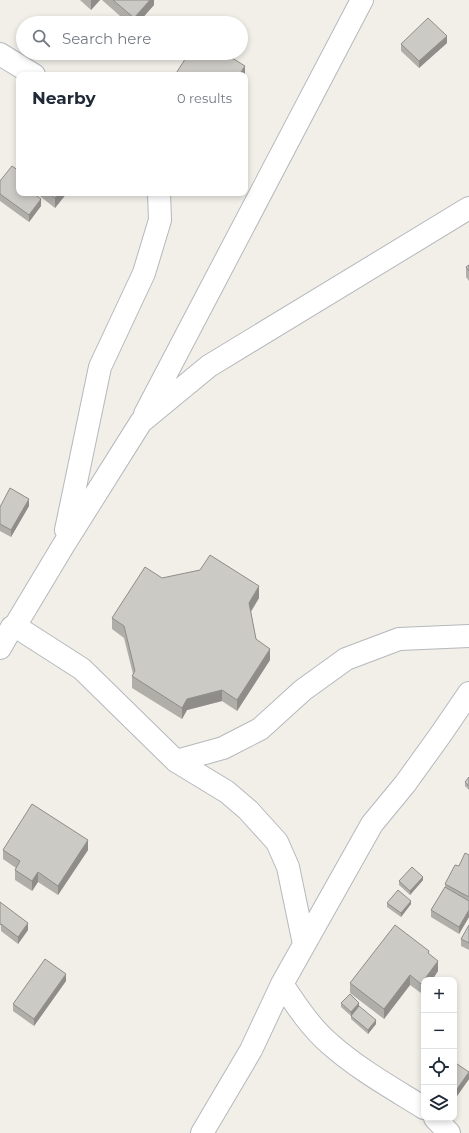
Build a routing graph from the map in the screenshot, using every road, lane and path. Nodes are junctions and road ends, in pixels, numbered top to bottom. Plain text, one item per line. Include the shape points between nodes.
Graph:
1 (362, 0) edge
2 (0, 54) edge
3 (29, 72) edge
4 (159, 196) edge
5 (469, 208) edge
6 (141, 422) junction
7 (63, 546) junction
8 (9, 625) edge
9 (469, 636) edge
10 (0, 648) edge
11 (469, 693) edge
12 (176, 761) junction
13 (304, 944) junction
14 (282, 984) junction
15 (421, 1106) edge
16 (438, 1121) edge
17 (202, 1133) edge
18 (449, 1133) edge

1 - 6 street
2 - 3 street
4 - 7 street via 160,220 144,273 100,367
5 - 6 street via 210,366
6 - 7 street
7 - 8 street
8 - 10 street
8 - 12 street via 82,669
9 - 12 street via 399,639 346,660 303,690 260,729 223,748
11 - 13 street via 405,784 372,824
12 - 13 street via 227,792 248,810 277,842 288,867
13 - 14 street
14 - 15 street via 304,1016 328,1043 359,1067
14 - 17 street via 250,1050
16 - 18 street

